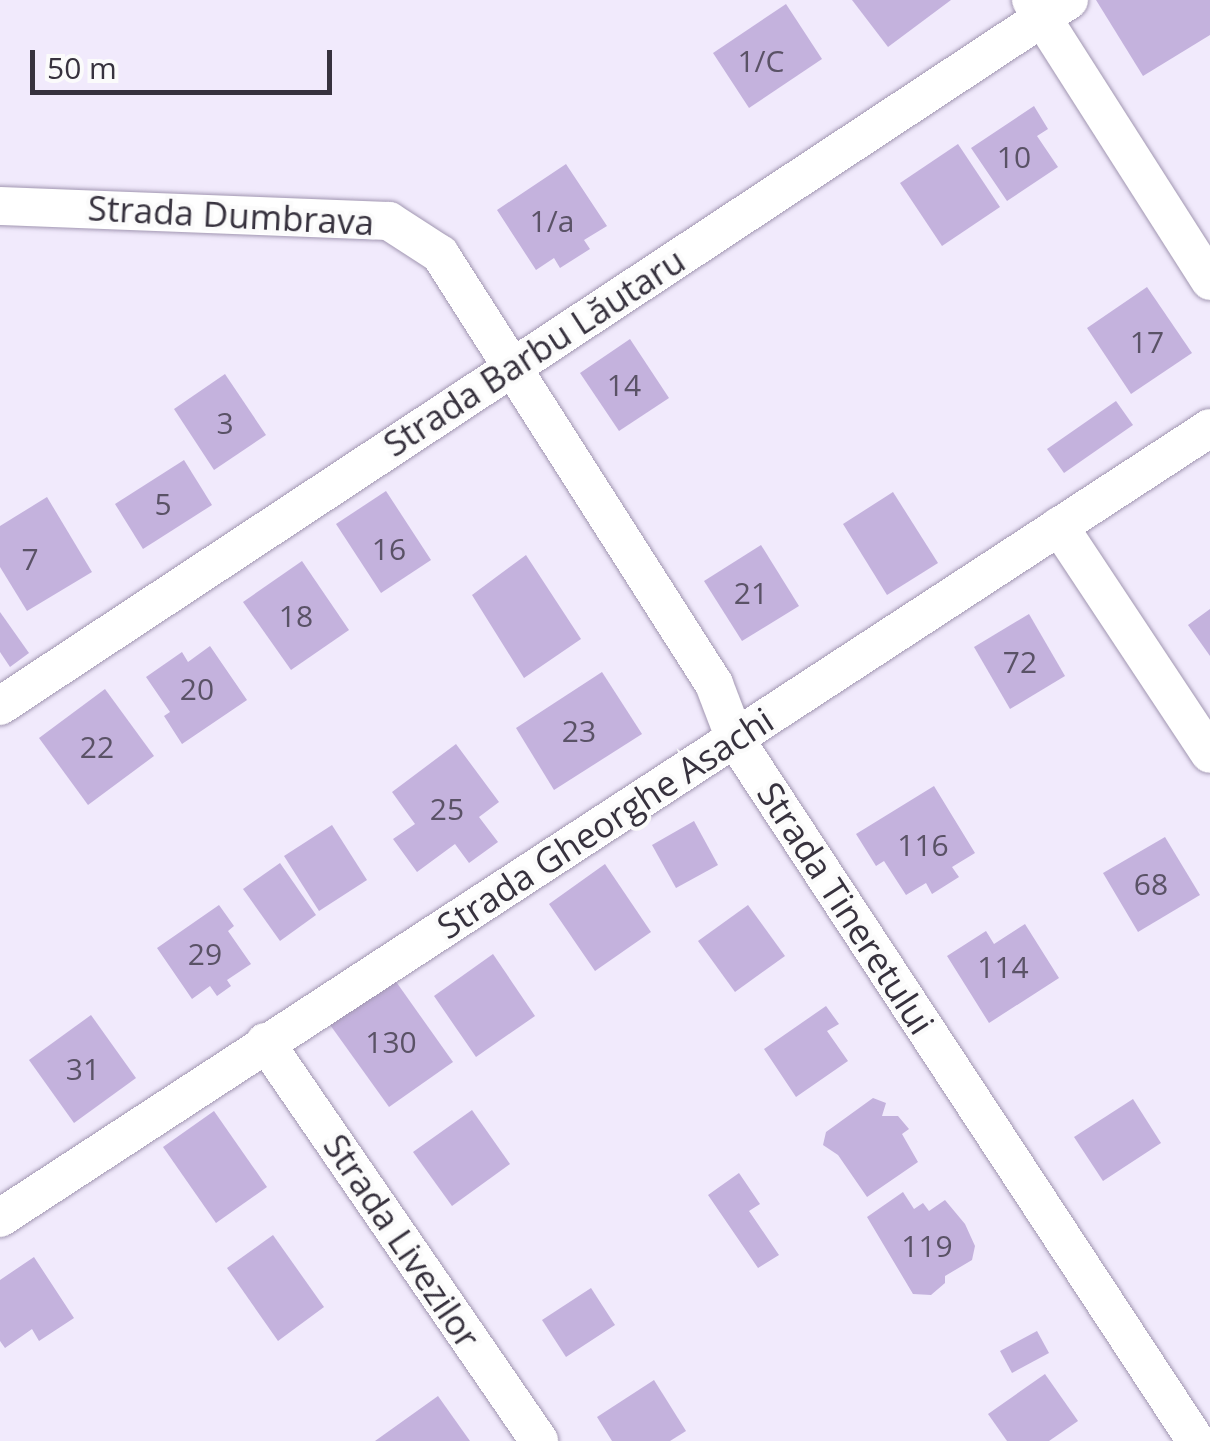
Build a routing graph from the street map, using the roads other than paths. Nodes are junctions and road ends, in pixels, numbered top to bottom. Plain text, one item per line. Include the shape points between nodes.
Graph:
1 (1048, 6) edge
2 (0, 206) edge
3 (1210, 281) edge
4 (513, 365) junction
5 (1210, 428) edge
6 (1059, 526) junction
7 (0, 706) edge
8 (735, 739) junction
9 (1210, 754) edge
10 (265, 1042) junction
11 (0, 1218) edge
12 (539, 1441) edge
13 (1196, 1441) edge

1 - 3 street
1 - 4 street, Strada Barbu Lăutaru
2 - 4 street, Strada Dumbrava via 389,221 440,254
4 - 7 street, Strada Barbu Lăutaru
4 - 8 street, Strada Tineretului via 714,684
5 - 6 street, Strada Gheorghe Asachi
6 - 8 street, Strada Gheorghe Asachi
6 - 9 street
8 - 10 street, Strada Gheorghe Asachi
8 - 13 street, Strada Tineretului
10 - 11 street, Strada Gheorghe Asachi
10 - 12 street, Strada Livezilor

